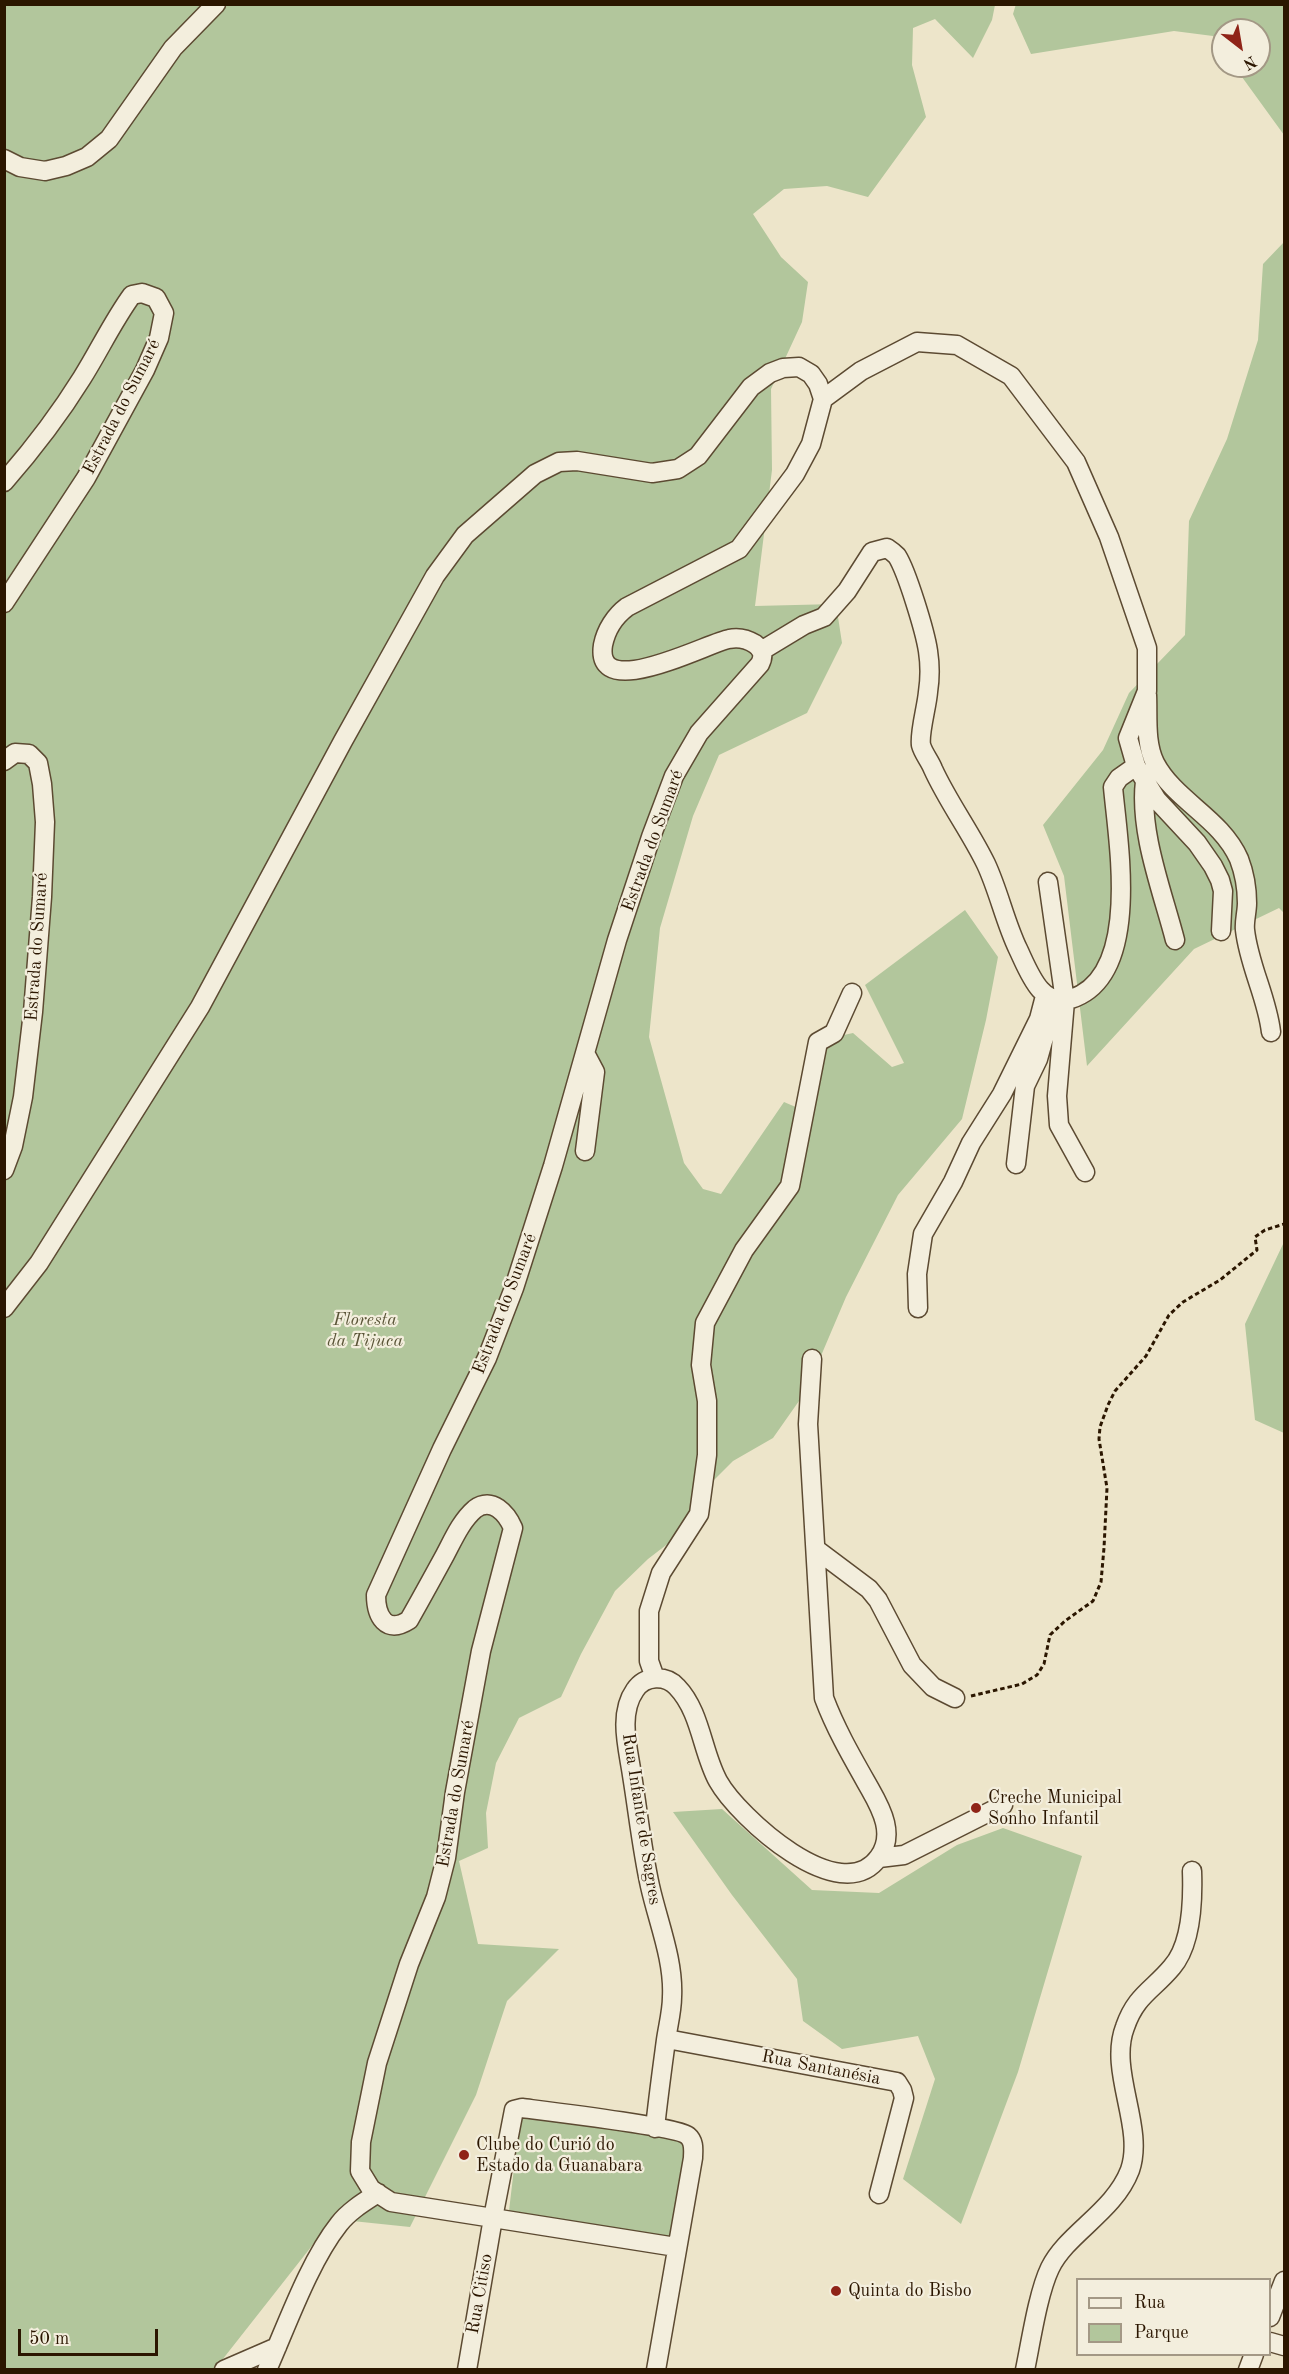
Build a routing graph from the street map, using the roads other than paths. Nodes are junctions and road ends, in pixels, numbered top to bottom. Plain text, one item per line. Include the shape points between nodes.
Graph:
1 (216, 4) edge
2 (4, 159) edge
3 (823, 399) junction
4 (4, 482) edge
5 (4, 603) edge
6 (761, 651) junction
7 (1146, 693) junction
8 (4, 761) edge
9 (1140, 773) junction
10 (1238, 858) junction
11 (1048, 882) dead end
12 (1223, 891) junction
13 (1221, 931) dead end
14 (1175, 940) dead end
15 (852, 993) dead end
16 (1054, 999) junction
17 (1271, 1032) dead end
18 (586, 1055) junction
19 (585, 1151) dead end
20 (1016, 1164) dead end
21 (4, 1170) edge
22 (1085, 1172) dead end
23 (4, 1308) edge
24 (918, 1308) dead end
25 (812, 1359) dead end
26 (817, 1550) junction
27 (655, 1678) junction
28 (955, 1698) road end
29 (1003, 1805) dead end
30 (879, 1858) junction
31 (1191, 1871) dead end
32 (666, 2039) junction
33 (654, 2128) junction
34 (378, 2193) junction
35 (879, 2194) dead end
36 (493, 2218) junction
37 (675, 2247) junction
38 (1284, 2281) edge
39 (1271, 2312) edge
40 (277, 2347) junction
41 (1254, 2356) edge
42 (224, 2370) edge
43 (267, 2370) edge
44 (467, 2370) edge
45 (656, 2370) edge
46 (1025, 2370) edge
47 (1248, 2370) edge

1 - 2 street via 173,48 109,139 87,157 45,171 20,167
3 - 6 street via 811,444 795,474 739,549 627,607 616,615 603,644 610,668 618,672 640,670 728,639 748,640
3 - 7 street via 861,371 917,342 957,345 1011,376 1076,462 1108,537 1147,648
3 - 23 street via 811,374 799,367 783,368 752,387 698,456 678,469 652,473 577,460 559,462 535,474 465,535 435,576 200,1007 39,1263
4 - 5 street, Estrada do Sumaré via 62,410 132,295 156,297 164,313 159,338 145,370 86,478
6 - 16 street via 824,617 872,552 886,548 895,554 928,650 921,746 986,864 1017,946
6 - 18 street, Estrada do Sumaré via 760,664 699,733 674,776 617,940
7 - 9 street via 1128,738
7 - 10 street via 1148,742 1155,763 1210,821
8 - 21 street, Estrada do Sumaré via 15,753 29,753 38,763 45,822 32,1023 23,1097
9 - 12 street via 1157,800 1197,843 1213,866
9 - 14 street via 1147,831
9 - 16 street via 1119,778 1113,787 1121,861 1114,947 1103,974 1084,994
10 - 12 street via 1239,881
10 - 17 street via 1247,900 1245,930 1269,1010
11 - 16 street
12 - 13 street
15 - 27 street via 834,1033 818,1042 790,1186 744,1250 705,1323 701,1365 707,1401 707,1455 699,1514 661,1574 649,1611 649,1661
16 - 20 street via 1038,1059 1025,1086
16 - 22 street via 1059,1125
16 - 24 street via 1039,1019 1002,1094 923,1234 917,1274
18 - 19 street via 595,1072
18 - 34 street, Estrada do Sumaré via 554,1166 491,1348 376,1595 376,1610 381,1618 390,1625 402,1625 409,1620 462,1523 476,1508 487,1504 507,1514 513,1528 481,1651 446,1858 377,2064 361,2142 360,2171
25 - 26 street via 808,1424
26 - 28 street via 868,1589 912,1665 933,1687
26 - 30 street via 824,1698 839,1736 886,1822 885,1845
27 - 30 street via 666,1679 677,1687 689,1704 719,1783 744,1814 777,1842 809,1865 829,1872 866,1869
27 - 32 street, Rua Infante de Sagres via 636,1688 626,1720 650,1883 669,1967 672,1996
29 - 30 street via 904,1855
31 - 46 street via 1193,1895 1188,1933 1174,1966 1135,2004 1119,2049 1134,2156 1130,2170 1111,2201 1050,2268
32 - 33 street, Rua Infante de Sagres
32 - 35 street, Rua Santanésia via 897,2082 904,2098
33 - 36 street, Rua Citiso via 515,2109
33 - 37 street via 687,2135 694,2148
34 - 36 street, Estrada do Sumaré via 391,2202
34 - 40 street via 339,2224 317,2256
36 - 37 street, Estrada do Sumaré
36 - 44 street, Rua Citiso
37 - 45 street
38 - 39 street
40 - 42 street
40 - 43 street
41 - 47 street

